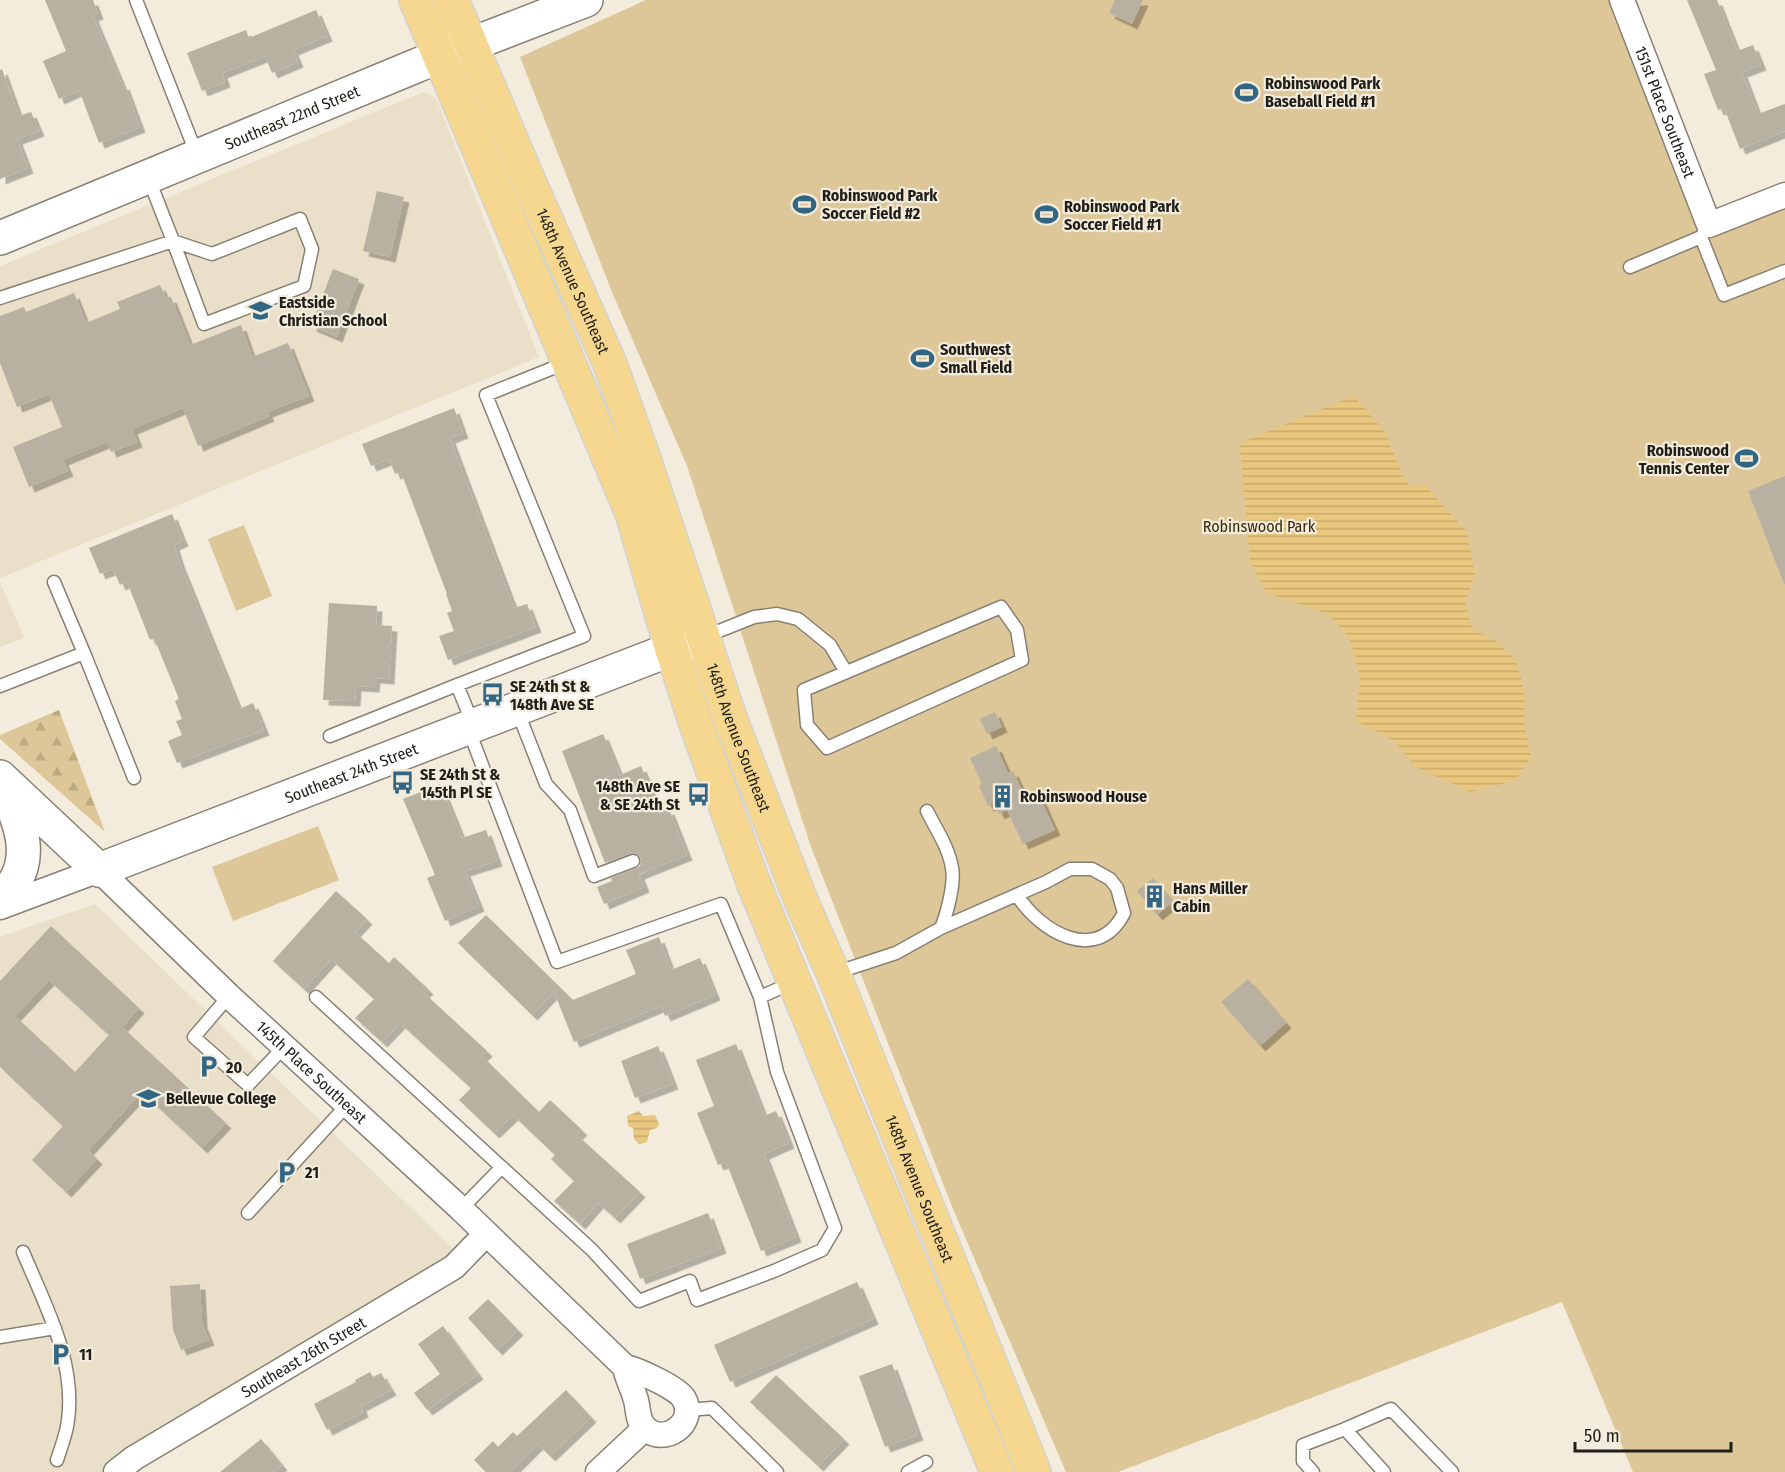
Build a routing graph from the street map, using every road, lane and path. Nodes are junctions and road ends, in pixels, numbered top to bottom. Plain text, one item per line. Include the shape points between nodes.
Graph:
1 (136, 0) edge
2 (416, 0) edge
3 (452, 0) edge
4 (586, 0) edge
5 (1622, 0) edge
6 (471, 46) junction
7 (441, 58) junction
8 (198, 157) junction
9 (148, 177) junction
10 (1785, 195) edge
11 (1705, 231) junction
12 (0, 238) edge
13 (173, 241) junction
14 (1630, 267) dead end
15 (1785, 271) edge
16 (0, 298) edge
17 (568, 362) junction
18 (54, 582) dead end
19 (703, 637) junction
20 (672, 650) junction
21 (84, 653) junction
22 (846, 672) junction
23 (457, 685) junction
24 (0, 686) edge
25 (517, 709) junction
26 (471, 727) junction
27 (330, 736) dead end
28 (1, 778) edge
29 (134, 778) dead end
30 (927, 811) dead end
31 (633, 861) dead end
32 (99, 870) junction
33 (1017, 895) junction
34 (0, 902) edge
35 (0, 907) edge
36 (941, 928) junction
37 (833, 973) junction
38 (794, 982) junction
39 (229, 996) junction
40 (316, 997) dead end
41 (759, 997) junction
42 (285, 1046) junction
43 (348, 1104) junction
44 (502, 1167) junction
45 (461, 1209) junction
46 (248, 1213) dead end
47 (486, 1234) junction
48 (23, 1252) dead end
49 (55, 1328) junction
50 (0, 1337) edge
51 (625, 1367) junction
52 (687, 1410) junction
53 (645, 1428) junction
54 (1345, 1429) junction
55 (57, 1460) dead end
56 (926, 1462) dead end
57 (116, 1472) edge
58 (598, 1472) edge
59 (777, 1472) edge
60 (908, 1472) edge
61 (997, 1472) edge
62 (1034, 1472) edge
63 (1313, 1472) edge
64 (1384, 1472) edge
65 (1452, 1472) edge

1 - 8 lane
2 - 7 main road, 148th Avenue Southeast
3 - 6 main road, 148th Avenue Southeast
4 - 6 street, Southeast 22nd Street
5 - 11 street, 151st Place Southeast
6 - 7 street, Southeast 22nd Street
6 - 19 main road, 148th Avenue Southeast via 609,364
7 - 8 street, Southeast 22nd Street
7 - 17 main road, 148th Avenue Southeast
8 - 9 street, Southeast 22nd Street
9 - 12 street, Southeast 22nd Street
9 - 13 lane
10 - 11 street
11 - 14 lane
11 - 15 lane via 1724,295
13 - 13 lane via 204,324 304,286 312,249 300,219 212,254
13 - 16 lane
17 - 20 main road, 148th Avenue Southeast via 632,513
17 - 23 lane via 486,395 584,636
18 - 21 lane
19 - 20 street, Southeast 24th Street
19 - 22 lane via 754,617 777,614 798,619 830,645
19 - 37 main road, 148th Avenue Southeast via 767,815
20 - 25 street, Southeast 24th Street
20 - 38 main road, 148th Avenue Southeast via 745,861
21 - 24 lane
21 - 29 lane
22 - 22 lane via 804,690 807,725 827,748 1022,660 1017,630 1001,607
23 - 26 lane
23 - 27 lane
25 - 26 street, Southeast 24th Street
25 - 31 lane via 546,784 570,810 594,876
26 - 32 street, Southeast 24th Street
26 - 41 lane via 557,963 721,904
28 - 32 street, 145th Place Southeast
28 - 34 street via 23,838 24,855 18,878
30 - 36 lane via 952,869 948,912
32 - 35 street, Southeast 24th Street
32 - 39 street, 145th Place Southeast
33 - 33 lane via 1070,869 1092,869 1117,888 1124,913 1106,934 1089,940 1074,939 1038,920
33 - 36 lane
36 - 37 lane via 896,953
37 - 62 main road, 148th Avenue Southeast
38 - 41 lane
38 - 61 main road, 148th Avenue Southeast
39 - 42 street, 145th Place Southeast
39 - 42 lane via 194,1037 248,1085
40 - 44 lane
41 - 44 lane via 777,1072 835,1228 822,1250 697,1300 690,1281 639,1301 592,1250
42 - 43 street, 145th Place Southeast
43 - 45 street, 145th Place Southeast
43 - 46 lane
44 - 45 lane
45 - 47 street, 145th Place Southeast
47 - 51 street, 145th Place Southeast
47 - 57 street, Southeast 26th Street via 454,1267
48 - 49 lane
49 - 50 lane
49 - 55 lane via 68,1382 68,1420
51 - 52 street via 680,1393
51 - 53 street via 639,1420
52 - 53 street via 680,1428 672,1433 662,1435
52 - 59 lane via 712,1408
53 - 58 street
54 - 63 lane via 1303,1445 1303,1461
54 - 64 lane
54 - 65 lane via 1391,1409
56 - 60 lane

